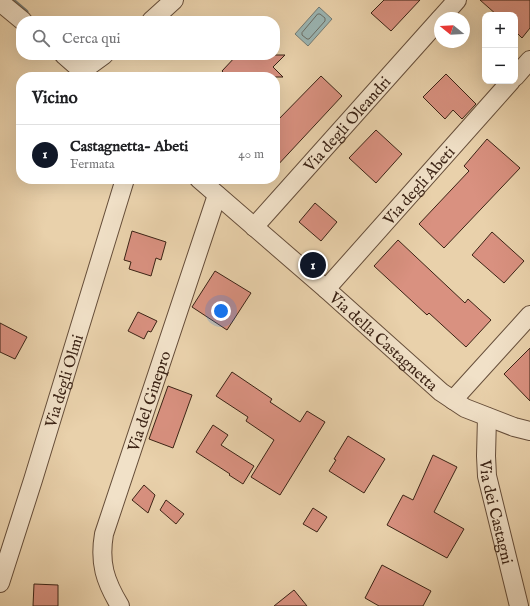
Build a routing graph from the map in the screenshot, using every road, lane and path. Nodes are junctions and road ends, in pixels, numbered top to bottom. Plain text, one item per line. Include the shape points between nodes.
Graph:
1 (174, 0) edge
2 (458, 0) edge
3 (0, 2) edge
4 (447, 12) edge
5 (17, 16) edge
6 (156, 16) edge
7 (434, 27) edge
8 (70, 60) edge
9 (99, 60) edge
10 (530, 60) edge
11 (84, 72) edge
12 (88, 72) edge
13 (518, 74) edge
14 (508, 84) edge
15 (123, 184) edge
16 (205, 184) edge
17 (217, 195) junction
18 (254, 227) junction
19 (326, 289) junction
20 (530, 315) edge
21 (453, 400) junction
22 (487, 417) junction
23 (530, 430) edge
24 (0, 583) edge
25 (120, 606) edge
26 (519, 606) edge

1 - 6 street
2 - 4 street, Via degli Oleandri
3 - 5 street
7 - 18 street, Via degli Oleandri
8 - 11 street
9 - 12 street
10 - 13 street
14 - 19 street, Via degli Abeti
15 - 24 street, Via degli Olmi
16 - 17 street, Via della Castagnetta
17 - 18 street, Via della Castagnetta
17 - 25 street, Via del Ginepro via 104,534 103,567
18 - 19 street, Via della Castagnetta
19 - 21 street, Via della Castagnetta
20 - 21 street
21 - 22 street, Via della Castagnetta
22 - 23 street, Via della Castagnetta
22 - 26 street, Via dei Castagni via 487,476

